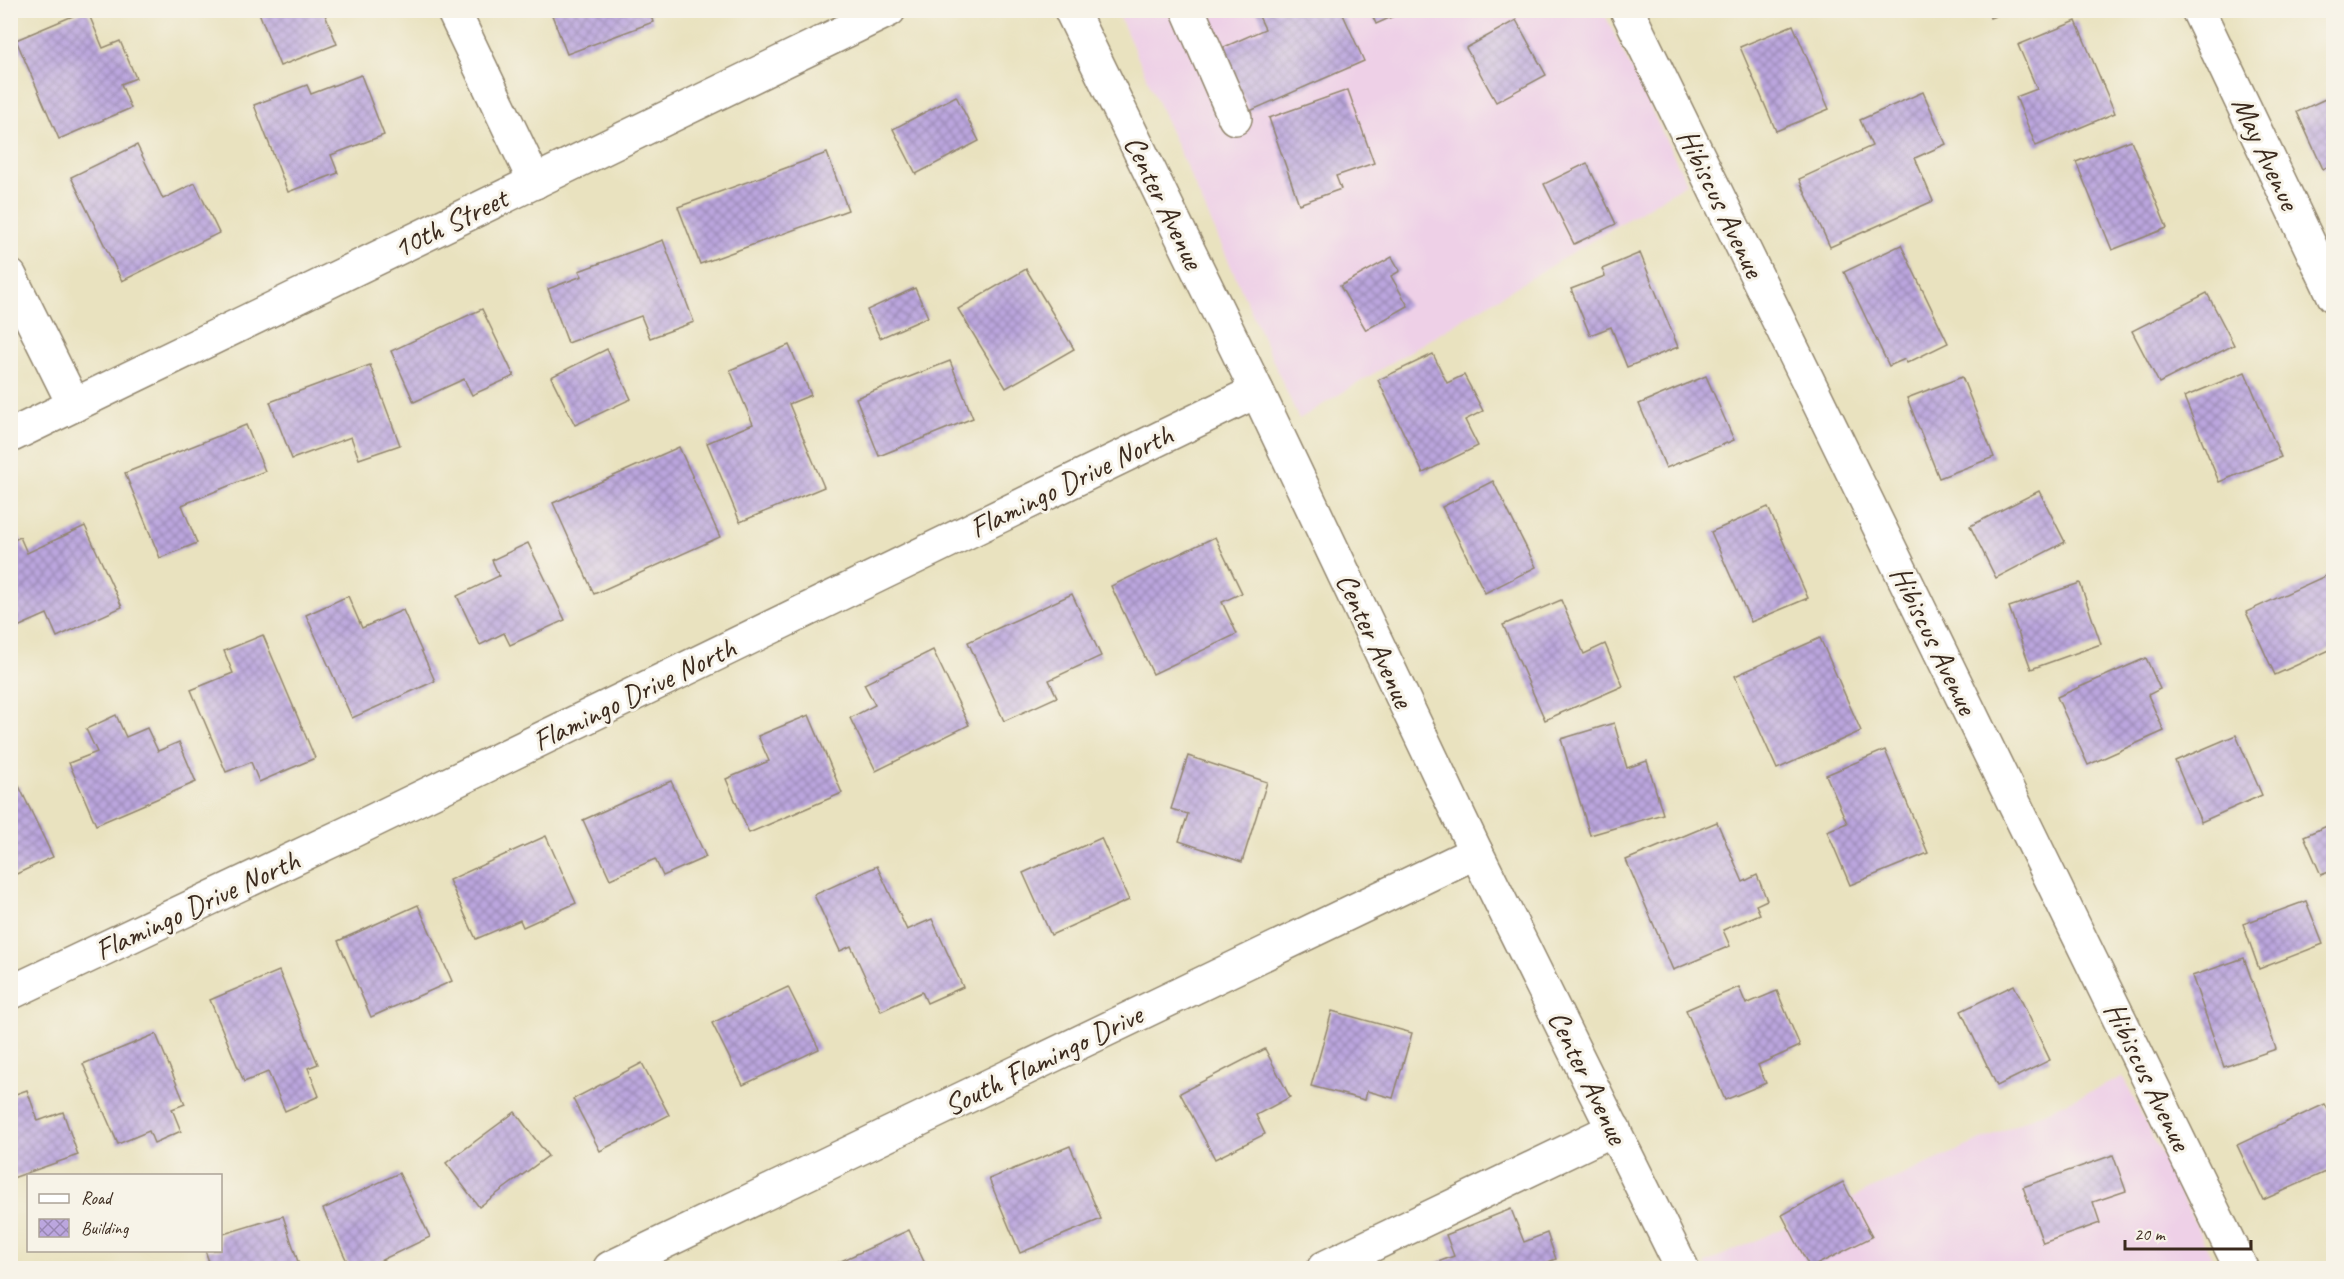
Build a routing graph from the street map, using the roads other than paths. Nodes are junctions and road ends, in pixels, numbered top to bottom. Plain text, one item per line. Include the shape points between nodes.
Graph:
1 (453, 10) edge
2 (889, 10) edge
3 (1071, 10) edge
4 (1188, 10) edge
5 (1628, 10) edge
6 (2198, 10) edge
7 (1235, 118) dead end
8 (535, 182) junction
9 (10, 276) edge
10 (2334, 296) edge
11 (1257, 391) junction
12 (74, 405) junction
13 (10, 436) edge
14 (1476, 852) junction
15 (10, 993) edge
16 (1614, 1129) junction
17 (610, 1269) edge
18 (1324, 1269) edge
19 (1683, 1269) edge
20 (2241, 1269) edge

1 - 8 street
2 - 8 street, 10th Street
3 - 11 street, Center Avenue
4 - 7 street
5 - 20 street, Hibiscus Avenue
6 - 10 street, May Avenue
8 - 12 street, 10th Street
9 - 12 street
11 - 14 street, Center Avenue
11 - 15 street, Flamingo Drive North
12 - 13 street, 10th Street
14 - 16 street, Center Avenue
14 - 17 street, South Flamingo Drive
16 - 18 street
16 - 19 street, Center Avenue

